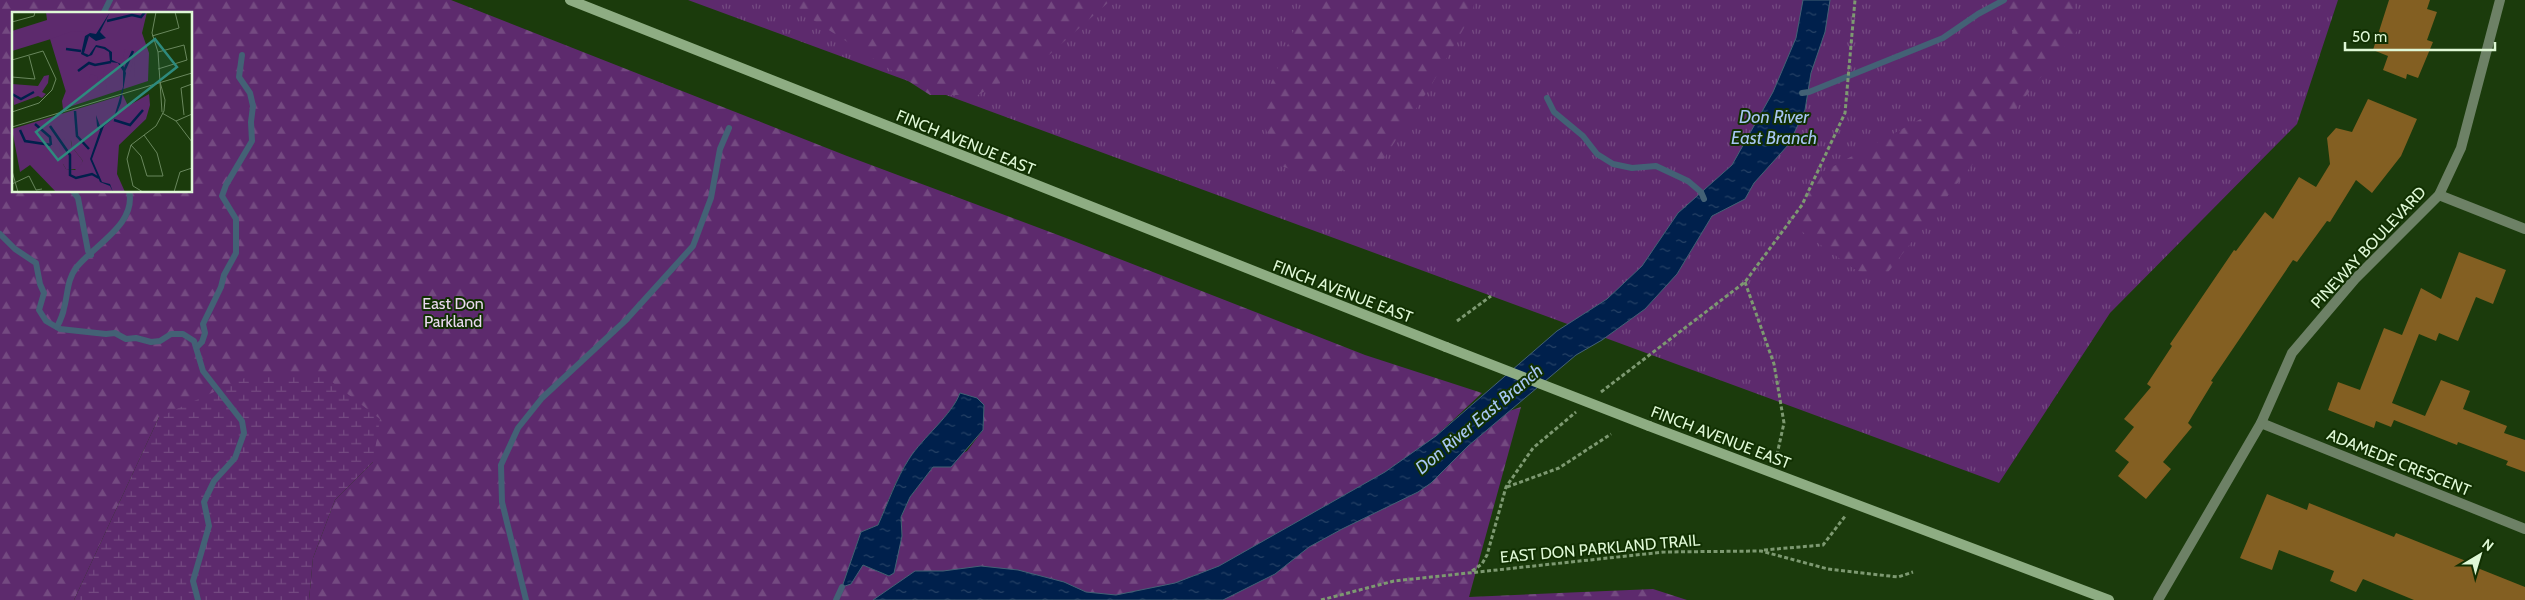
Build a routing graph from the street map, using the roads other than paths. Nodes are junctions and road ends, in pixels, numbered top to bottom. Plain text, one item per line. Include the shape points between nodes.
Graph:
1 (570, 0) edge
2 (2500, 0) edge
3 (2439, 195) junction
4 (2525, 229) edge
5 (2262, 423) junction
6 (2525, 528) edge
7 (2109, 600) edge
8 (2158, 600) edge

1 - 7 main road, FINCH AVENUE EAST, bridge via 1446,347
2 - 3 street, PINEWAY BOULEVARD via 2461,148
3 - 4 street
3 - 5 street, PINEWAY BOULEVARD via 2354,278 2292,353
5 - 6 street, ADAMEDE CRESCENT
5 - 8 street, PINEWAY BOULEVARD

